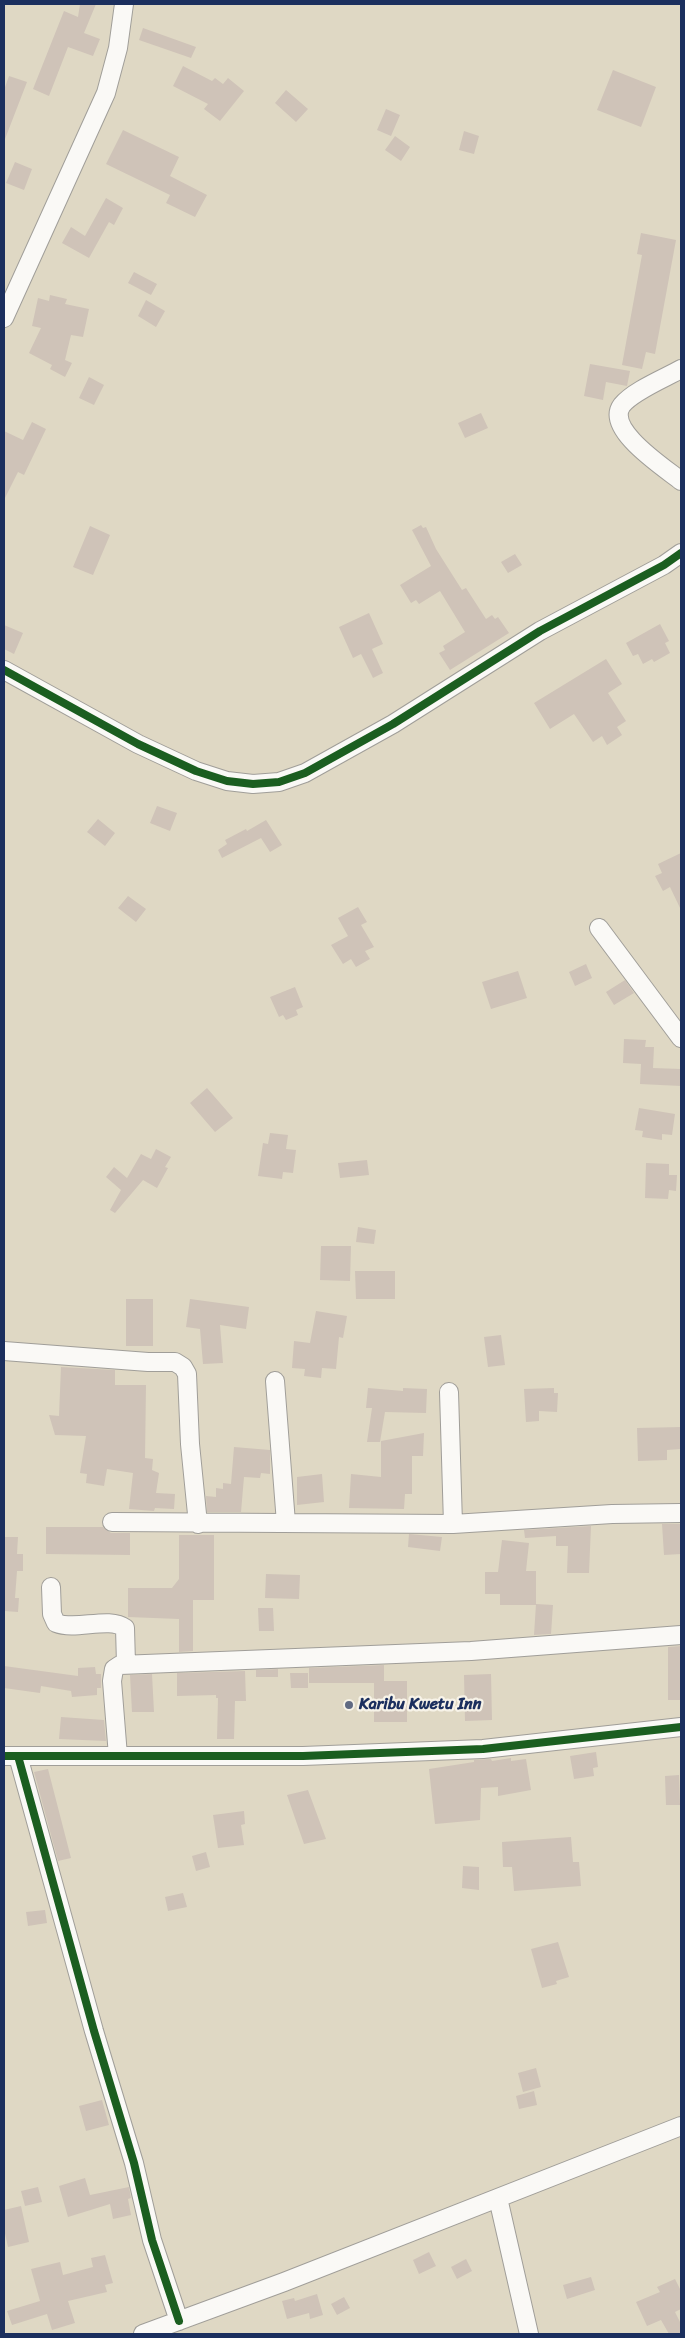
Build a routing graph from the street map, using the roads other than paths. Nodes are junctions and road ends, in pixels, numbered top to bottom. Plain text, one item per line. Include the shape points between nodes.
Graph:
1 (124, 4) edge
2 (5, 313) edge
3 (681, 368) edge
4 (681, 481) edge
5 (681, 553) edge
6 (4, 670) edge
7 (599, 928) dead end
8 (681, 1038) edge
9 (4, 1352) edge
10 (275, 1381) dead end
11 (449, 1392) dead end
12 (681, 1514) edge
13 (112, 1522) dead end
14 (286, 1523) junction
15 (198, 1524) junction
16 (453, 1524) junction
17 (51, 1586) dead end
18 (681, 1635) edge
19 (126, 1664) junction
20 (681, 1727) edge
21 (11, 1756) edge
22 (118, 1756) junction
23 (681, 2126) edge
24 (498, 2198) junction
25 (179, 2321) junction
26 (143, 2334) edge
27 (529, 2334) edge

1 - 2 street via 118,48 106,94
3 - 4 street via 631,397 622,405 619,417 621,427 630,438
5 - 6 street via 540,631 393,724 305,773 279,782 227,781 196,771 138,744
7 - 8 street
9 - 15 street via 168,1362 183,1367 187,1374
10 - 14 street
11 - 16 street
12 - 16 street via 612,1514
13 - 15 street
14 - 15 street
14 - 16 street
17 - 19 street via 52,1614 56,1623 68,1626 116,1624 125,1628
18 - 19 street via 470,1651
19 - 22 street via 115,1666 112,1681
20 - 22 street via 474,1749 302,1756
21 - 22 street
21 - 25 street via 134,2163 152,2240
23 - 24 street
24 - 25 street
24 - 27 street
25 - 26 street

